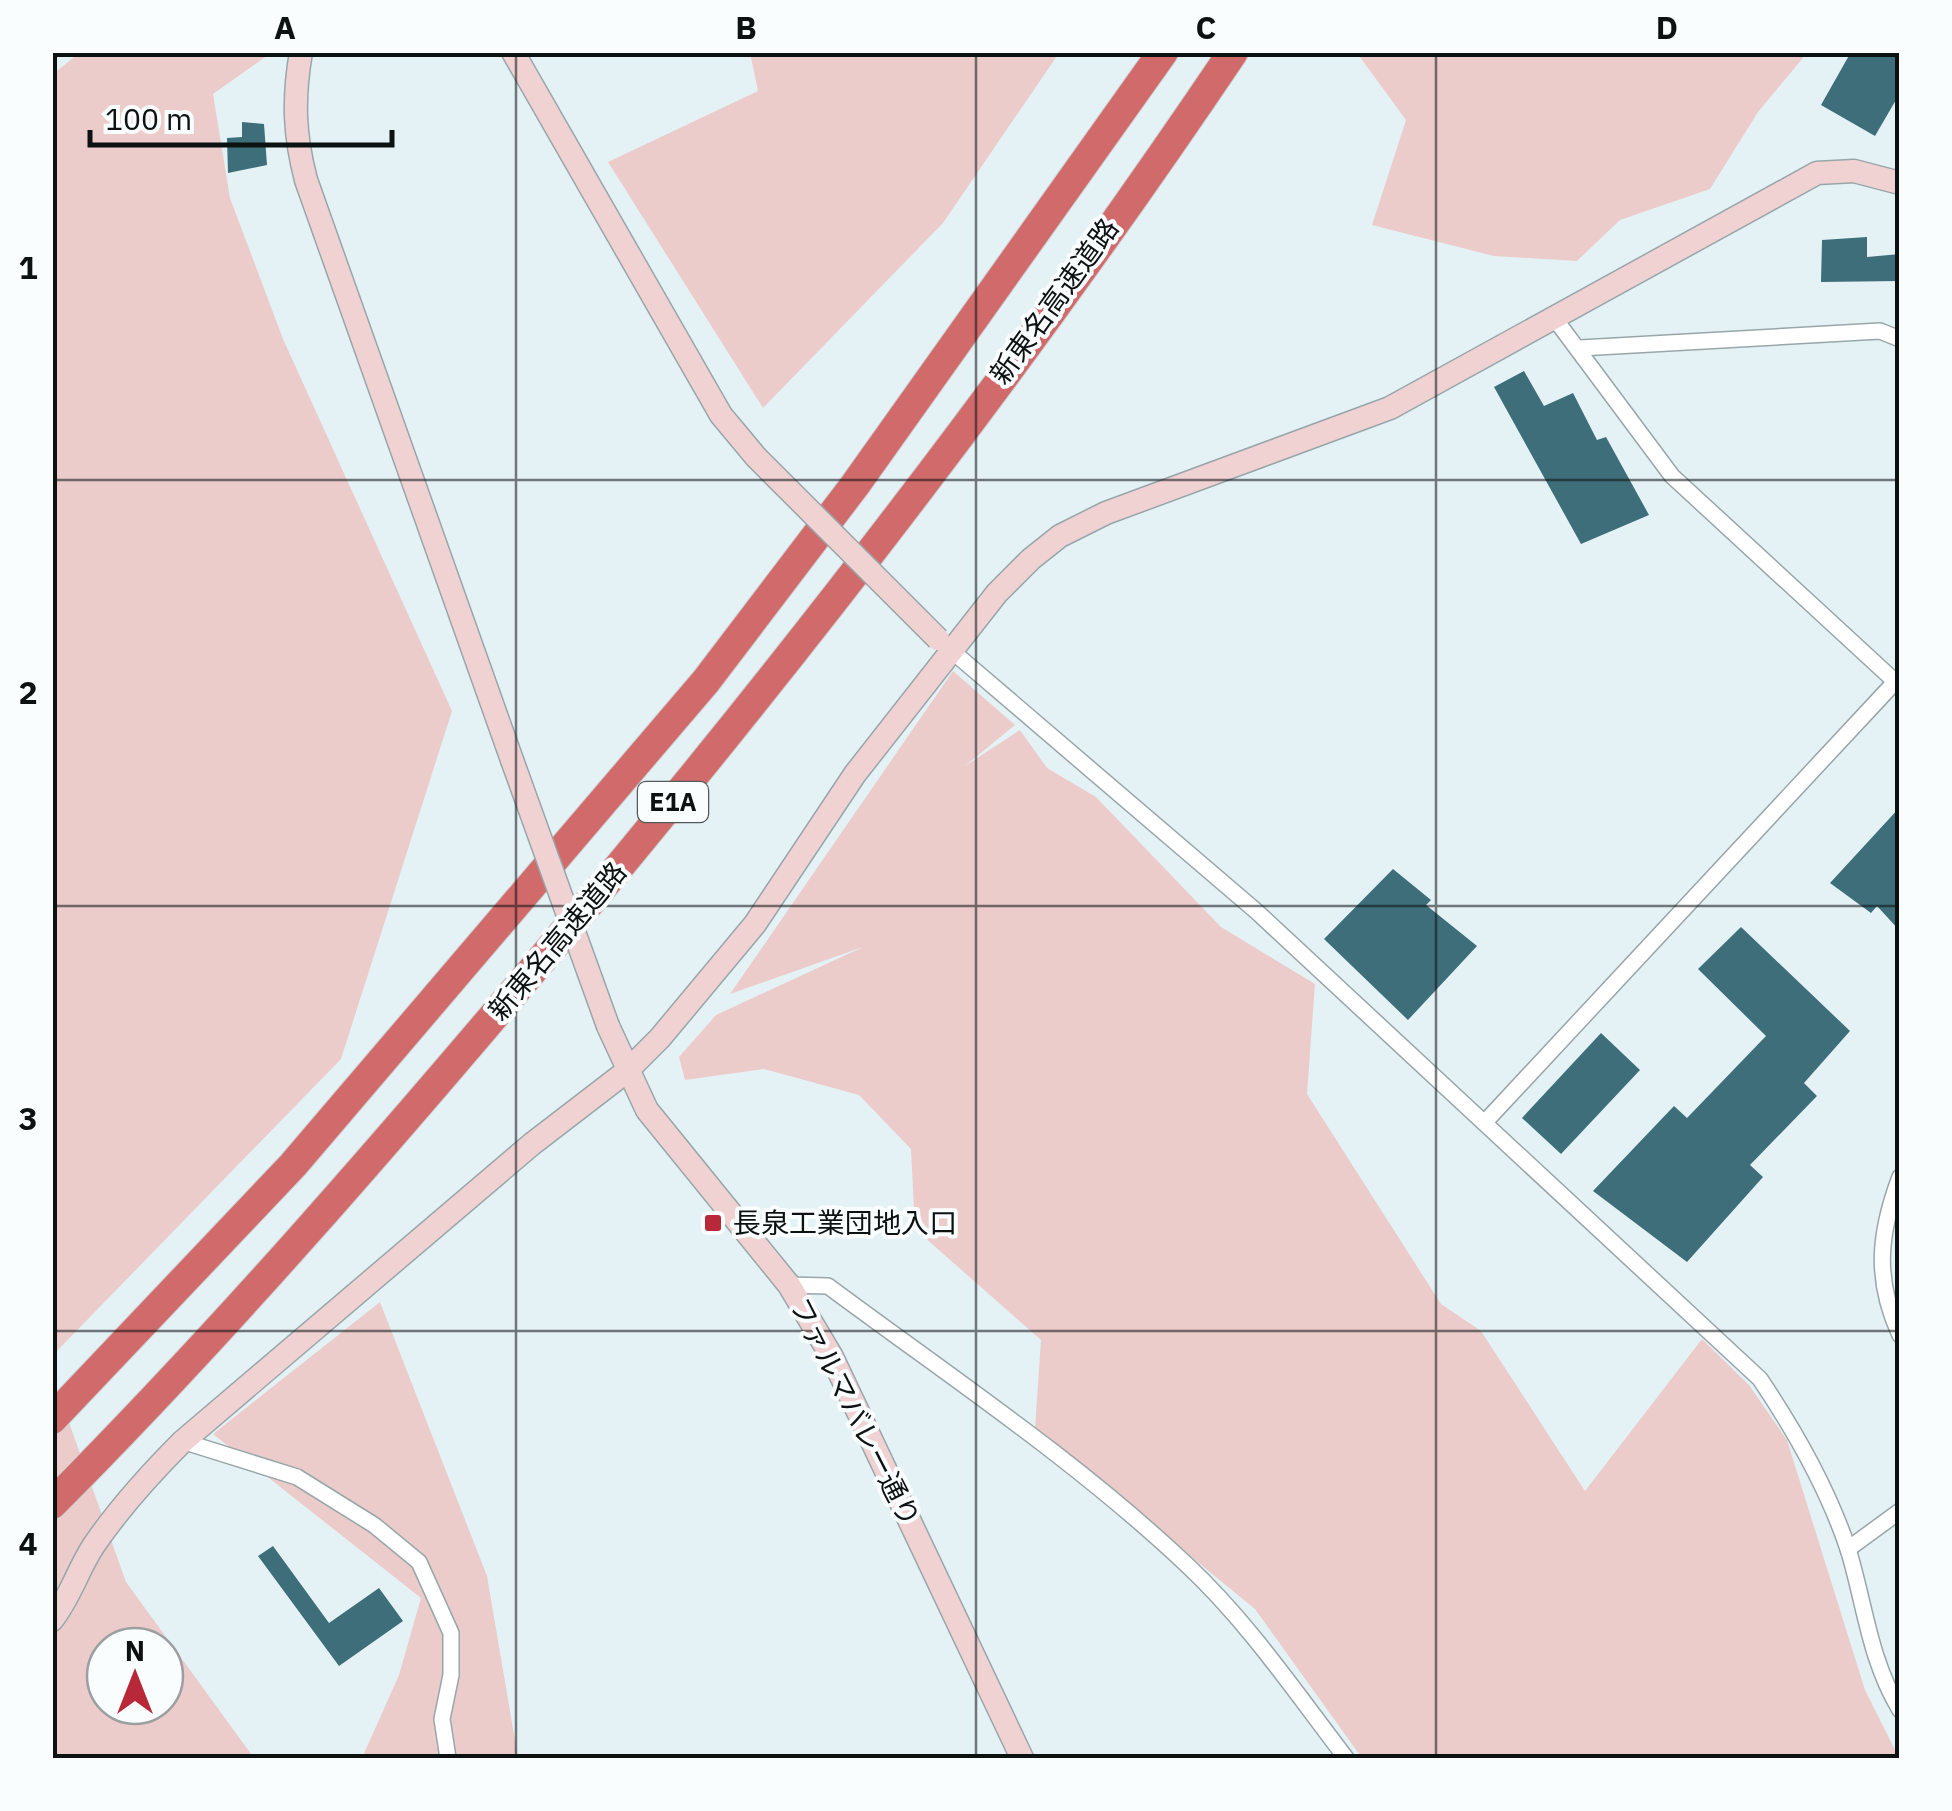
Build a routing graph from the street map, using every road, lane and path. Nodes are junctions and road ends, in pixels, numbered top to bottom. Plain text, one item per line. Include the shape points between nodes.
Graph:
1 (301, 52) edge
2 (513, 52) edge
3 (1163, 52) edge
4 (1234, 52) edge
5 (1900, 182) edge
6 (1555, 319) junction
7 (1900, 339) edge
8 (1580, 348) junction
9 (945, 645) junction
10 (1897, 684) edge
11 (627, 1071) junction
12 (1486, 1121) junction
13 (1900, 1177) edge
14 (789, 1285) junction
15 (1900, 1335) edge
16 (52, 1420) edge
17 (182, 1441) junction
18 (52, 1504) edge
19 (1900, 1511) edge
20 (1848, 1549) junction
21 (52, 1620) edge
22 (1900, 1710) edge
23 (448, 1758) edge
24 (1022, 1758) edge
25 (1346, 1758) edge

1 - 11 street, ファルマバレー通り, bridge via 294,136 306,180
2 - 9 street, bridge via 721,415
3 - 16 highway, 新東名高速道路 / E1A via 855,485 706,681 294,1164
4 - 18 highway, 新東名高速道路 / E1A via 740,722 334,1202
5 - 6 street via 1854,170 1817,173
6 - 8 street
6 - 9 street via 1390,408 1060,536
7 - 8 street via 1880,331
8 - 10 street via 1672,476
9 - 11 street via 756,924
9 - 12 street via 1256,911
10 - 12 street
11 - 14 street, ファルマバレー通り via 648,1110
11 - 17 street
12 - 20 street via 1760,1378 1797,1434
13 - 15 street via 1882,1226 1884,1296
14 - 24 street, ファルマバレー通り via 832,1357
14 - 25 street via 828,1286 1084,1477 1189,1567 1266,1652
17 - 21 street via 137,1486 93,1546
17 - 23 street via 297,1477 419,1562 451,1633 442,1720
19 - 20 street
20 - 22 street via 1866,1634

